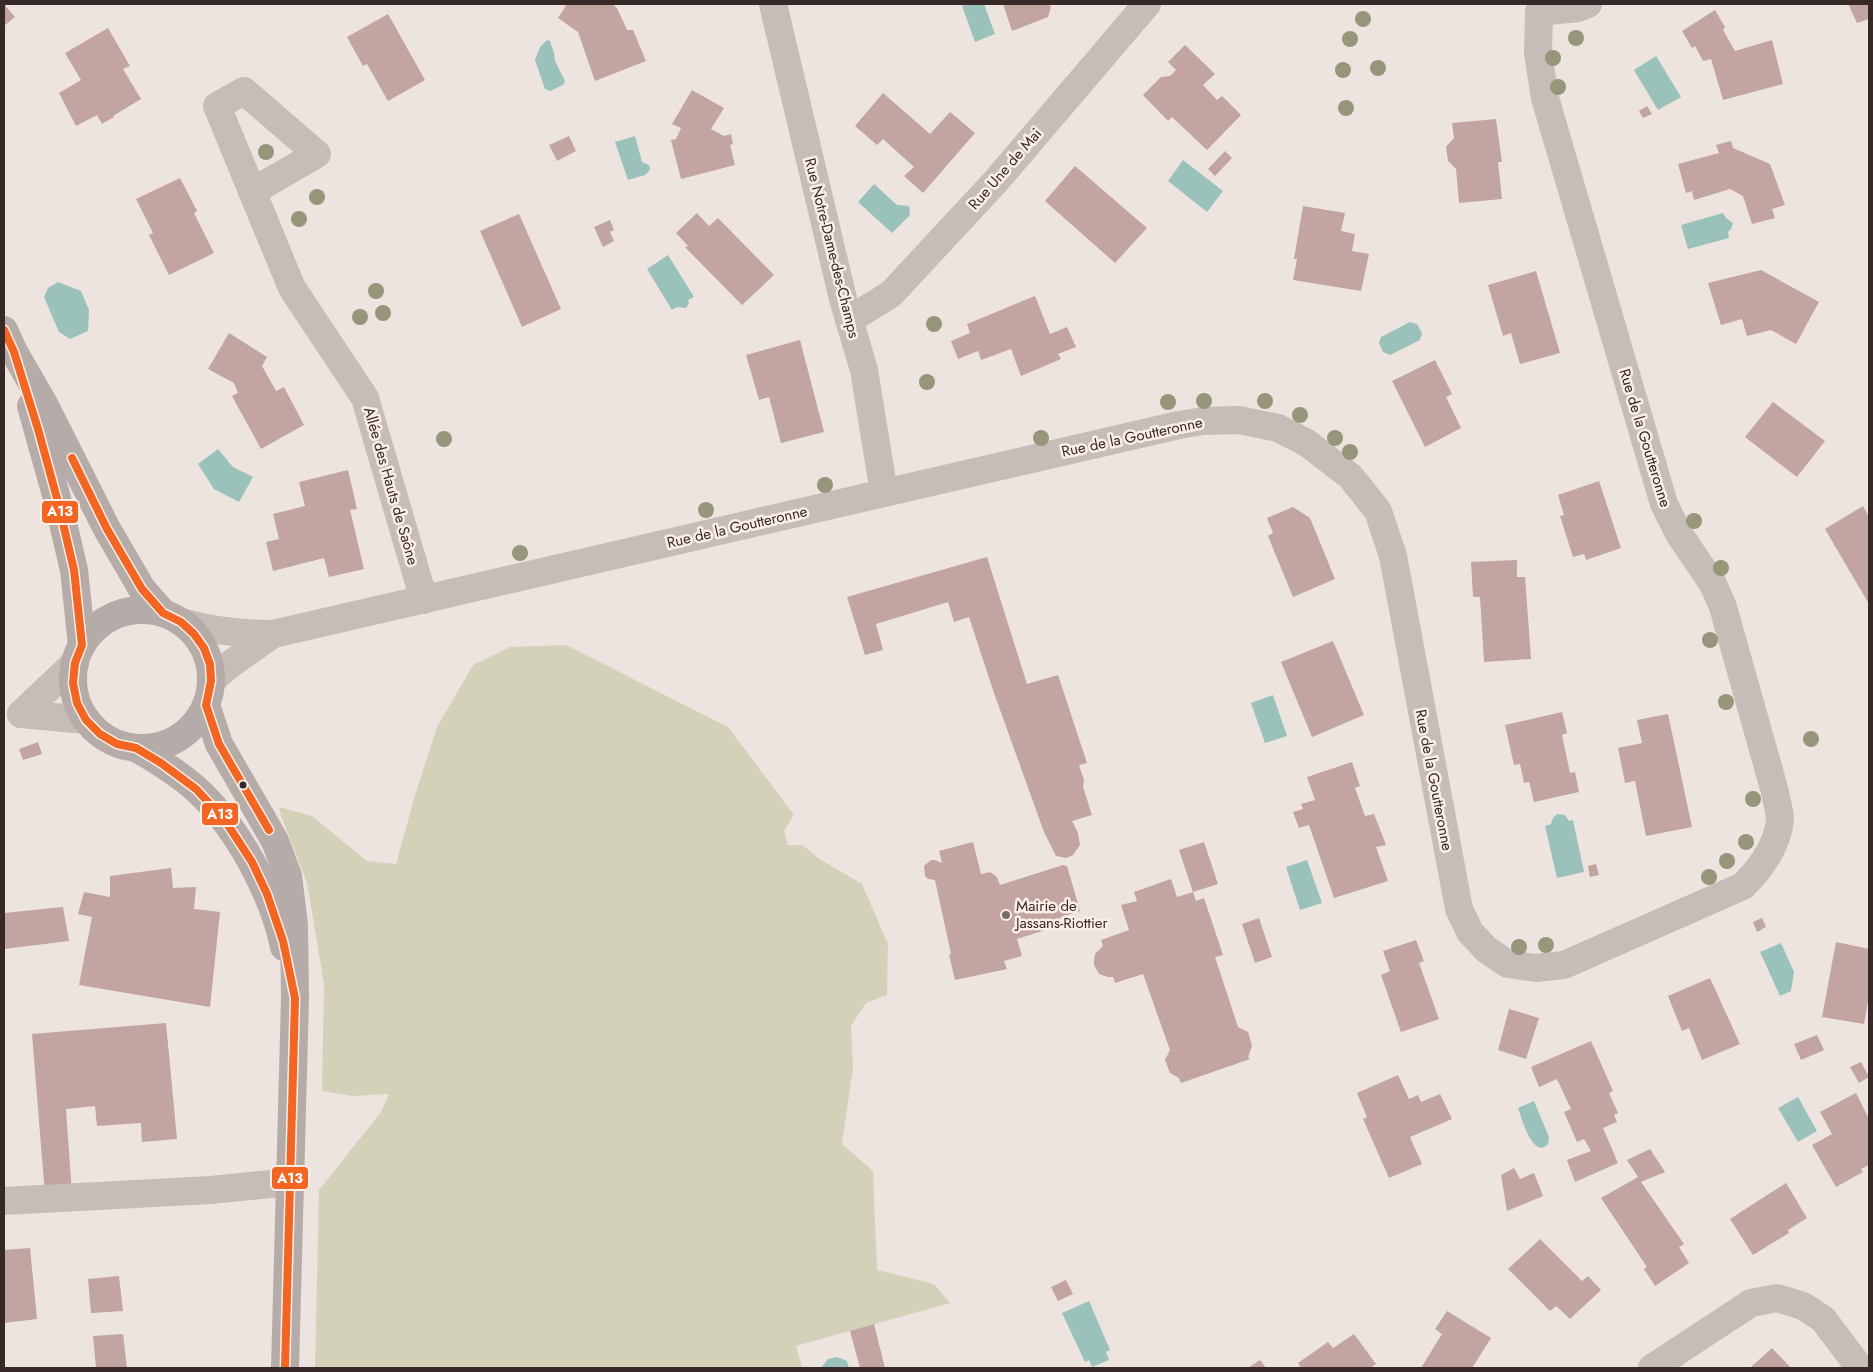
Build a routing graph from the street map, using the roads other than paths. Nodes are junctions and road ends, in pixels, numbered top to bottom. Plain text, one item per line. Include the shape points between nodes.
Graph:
1 (772, 4) edge
2 (1146, 4) edge
3 (1588, 4) edge
4 (1539, 8) edge
5 (252, 192) dead end
6 (849, 320) junction
7 (9, 341) edge
8 (884, 493) junction
9 (424, 600) junction
10 (172, 618) junction
11 (273, 634) junction
12 (79, 654) junction
13 (209, 693) junction
14 (86, 720) junction
15 (136, 748) junction
16 (295, 998) junction
17 (290, 1182) junction
18 (4, 1201) edge
19 (285, 1368) edge
20 (1652, 1368) edge
21 (1860, 1368) edge

1 - 6 street, Rue Notre-Dame-des-Champs
2 - 6 street, Rue Une de Mai via 996,181 897,288
3 - 4 street, Rue de la Goutteronne via 1578,8
4 - 8 street, Rue de la Goutteronne via 1538,53 1545,98 1636,411 1664,504 1723,607 1775,792 1780,818 1773,844 1761,868 1743,886 1564,965 1536,968 1508,964 1487,950 1470,932 1459,910 1393,556 1378,511 1350,476 1308,443 1278,428 1239,420 1203,421
5 - 9 street, Allée des Hauts de Saône via 292,288 365,398
6 - 8 street, Rue Notre-Dame-des-Champs via 864,370
7 - 10 main road via 142,589
7 - 12 main road via 38,429 74,570
8 - 9 street, Rue de la Goutteronne
9 - 11 street, Rue de la Goutteronne
10 - 11 street, Rue de la Goutteronne via 209,630
10 - 12 main road via 144,610 126,612 108,619 94,630
10 - 13 main road via 194,634 204,648 210,664
11 - 13 street, Rue de la Goutteronne via 228,666
12 - 14 main road via 73,683 77,703
12 - 14 street via 22,714
13 - 15 main road via 198,721 186,733 154,747
13 - 16 main road via 219,744 275,841 288,876 294,925
14 - 15 main road via 117,744
15 - 16 main road via 196,789 224,819 252,862 283,940
16 - 17 main road
17 - 18 street via 210,1190
17 - 19 main road
20 - 21 street via 1751,1303 1777,1298 1803,1306 1823,1319

